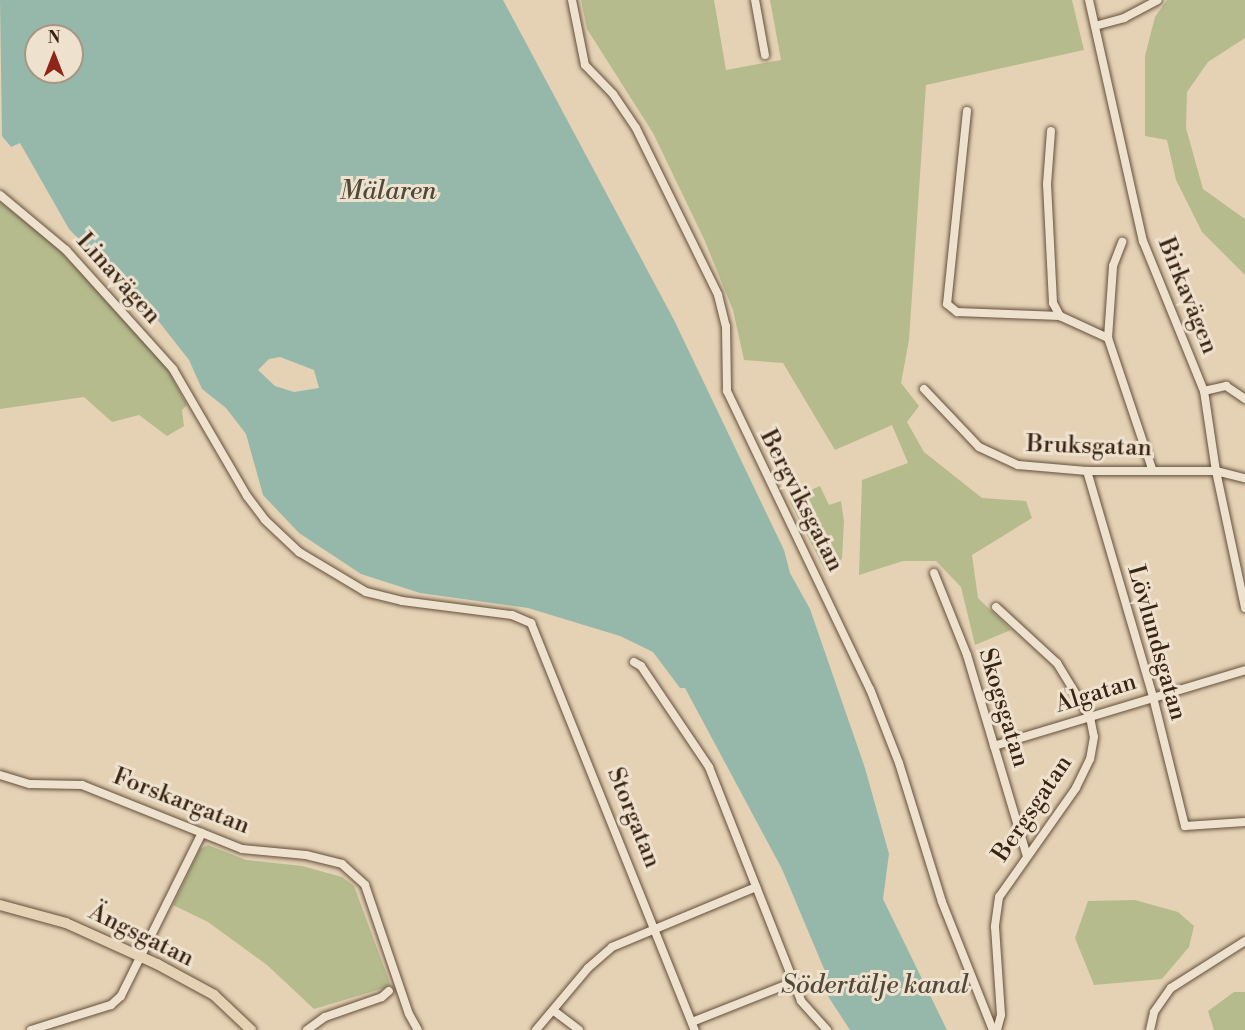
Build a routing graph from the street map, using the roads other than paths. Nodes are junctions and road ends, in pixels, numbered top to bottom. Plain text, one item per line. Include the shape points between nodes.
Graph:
1 (572, 0) edge
2 (755, 0) edge
3 (1089, 0) edge
4 (1158, 0) edge
5 (1095, 26) junction
6 (765, 55) dead end
7 (967, 111) dead end
8 (1051, 131) dead end
9 (0, 195) edge
10 (1122, 242) dead end
11 (1060, 316) junction
12 (1108, 338) junction
13 (924, 389) dead end
14 (1204, 391) junction
15 (1245, 399) edge
16 (1152, 469) junction
17 (1087, 471) junction
18 (1216, 471) junction
19 (1245, 478) edge
20 (934, 573) dead end
21 (996, 607) dead end
22 (1245, 608) edge
23 (531, 623) joint
24 (634, 662) dead end
25 (1245, 670) edge
26 (1153, 697) junction
27 (1090, 717) junction
28 (994, 746) junction
29 (0, 775) edge
30 (1245, 822) edge
31 (202, 833) junction
32 (1027, 856) junction
33 (756, 887) junction
34 (0, 905) edge
35 (655, 927) junction
36 (1243, 943) edge
37 (141, 957) junction
38 (793, 982) junction
39 (388, 991) dead end
40 (554, 1011) junction
41 (694, 1026) edge
42 (31, 1030) edge
43 (251, 1030) edge
44 (307, 1030) edge
45 (418, 1030) edge
46 (536, 1030) edge
47 (579, 1030) edge
48 (827, 1030) edge
49 (995, 1030) edge
50 (1150, 1030) edge

1 - 49 street, Bergviksgatan via 585,64 613,94 636,128 718,295 726,326 727,391 870,689 899,764 942,902
2 - 6 street
3 - 5 street, Birkavägen
4 - 5 street via 1124,18
5 - 14 street, Birkavägen via 1143,241
7 - 11 street via 947,304 957,312
8 - 11 street via 1048,196 1053,303
9 - 23 street, Linavägen via 66,250 173,369 265,520 299,552 366,592 402,601 512,615
10 - 12 street via 1113,266
11 - 12 street
12 - 16 street
13 - 17 street, Bruksgatan via 980,447 1018,465
14 - 15 street via 1226,386
14 - 18 street, Birkavägen
16 - 17 street, Bruksgatan
16 - 18 street, Bruksgatan
17 - 26 street, Lövlundsgatan
18 - 19 street, Bruksgatan
18 - 22 street, Birkavägen
20 - 28 street, Skogsgatan via 968,655
21 - 27 street, Bergsgatan via 1057,663
23 - 35 street, Storgatan
24 - 33 street via 641,666 709,767
25 - 26 street, Algatan
26 - 27 street, Algatan
26 - 30 street, Lövlundsgatan via 1185,826
27 - 28 street, Algatan
27 - 32 street, Bergsgatan via 1094,737 1090,759 1076,788
28 - 32 street, Skogsgatan
29 - 31 street, Forskargatan via 30,784 82,785
31 - 37 street
31 - 45 street, Forskargatan via 242,849 331,859 359,877 370,896 409,1014
32 - 49 street, Bergsgatan via 999,897 994,927 1001,1015
33 - 35 street
33 - 38 street
34 - 37 main road, Ängsgatan via 66,923
35 - 40 street via 612,947 588,968
35 - 41 street, Storgatan
36 - 50 street via 1171,988 1155,1012
37 - 42 street via 130,985 111,1005
37 - 43 main road, Ängsgatan via 214,995
38 - 41 street
38 - 48 street via 801,1001
39 - 44 street via 382,997 325,1017
40 - 46 street
40 - 47 street

